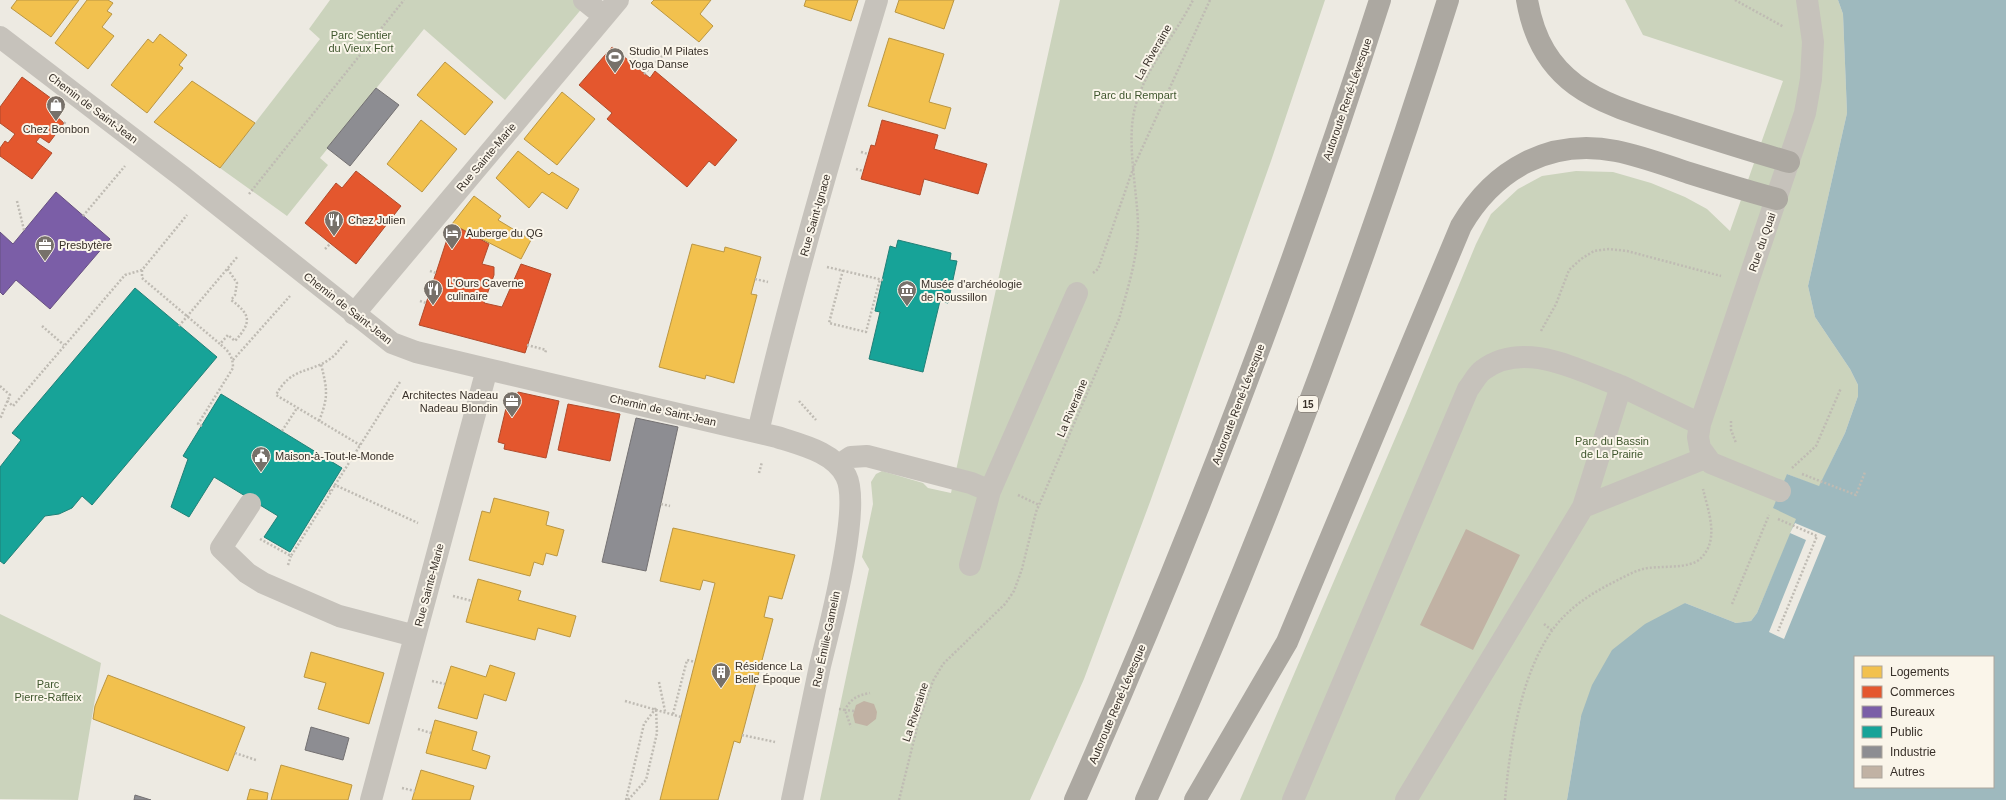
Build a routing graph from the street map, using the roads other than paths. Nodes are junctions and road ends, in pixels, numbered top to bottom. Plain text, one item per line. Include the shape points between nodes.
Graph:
1 (584, 0) edge
2 (877, 0) edge
3 (1380, 0) edge
4 (1448, 0) edge
5 (1527, 0) edge
6 (1807, 0) edge
7 (611, 8) edge
8 (0, 37) edge
9 (1789, 162) junction
10 (1777, 199) junction
11 (1077, 293) dead end
12 (354, 314) junction
13 (487, 369) junction
14 (1621, 386) junction
15 (1700, 424) junction
16 (758, 432) junction
17 (1705, 458) junction
18 (843, 471) junction
19 (990, 491) junction
20 (1780, 491) dead end
21 (250, 504) dead end
22 (1583, 507) junction
23 (970, 564) dead end
24 (415, 636) junction
25 (371, 800) edge
26 (792, 800) edge
27 (1075, 800) edge
28 (1146, 800) edge
29 (1195, 800) edge
30 (1293, 800) edge
31 (1406, 800) edge

1 - 7 street
2 - 16 street, Rue Saint-Ignace via 775,360
3 - 27 highway, Autoroute René-Lévesque via 1286,278 1231,425 1137,660
4 - 28 highway, 15 via 1418,94 1313,391 1201,673
5 - 9 highway via 1538,37 1552,62 1582,91 1614,107
6 - 9 street, Rue du Quai via 1813,42 1811,79 1805,113
7 - 12 street, Rue Sainte-Marie
8 - 12 street, Chemin de Saint-Jean via 177,172
9 - 10 street, Rue du Quai
10 - 15 street, Rue du Quai
10 - 29 highway via 1634,155 1583,148 1548,154 1512,170 1484,193 1461,226 1287,642
11 - 19 street
12 - 13 street, Chemin de Saint-Jean via 396,345
13 - 16 street, Chemin de Saint-Jean
13 - 24 street, Rue Sainte-Marie
14 - 15 street
14 - 22 street
14 - 30 street via 1544,358 1527,356 1501,359 1482,370 1468,390
15 - 17 street, Rue du Quai via 1698,437
16 - 18 street, Chemin de Saint-Jean via 800,444 824,455
17 - 20 street via 1724,469
17 - 22 street
18 - 19 street via 851,458 867,456 971,483
18 - 26 street, Rue Émilie-Gamelin via 850,487 845,552
19 - 23 street
21 - 24 street via 221,548 252,577 339,616
22 - 31 street
24 - 25 street, Rue Sainte-Marie

